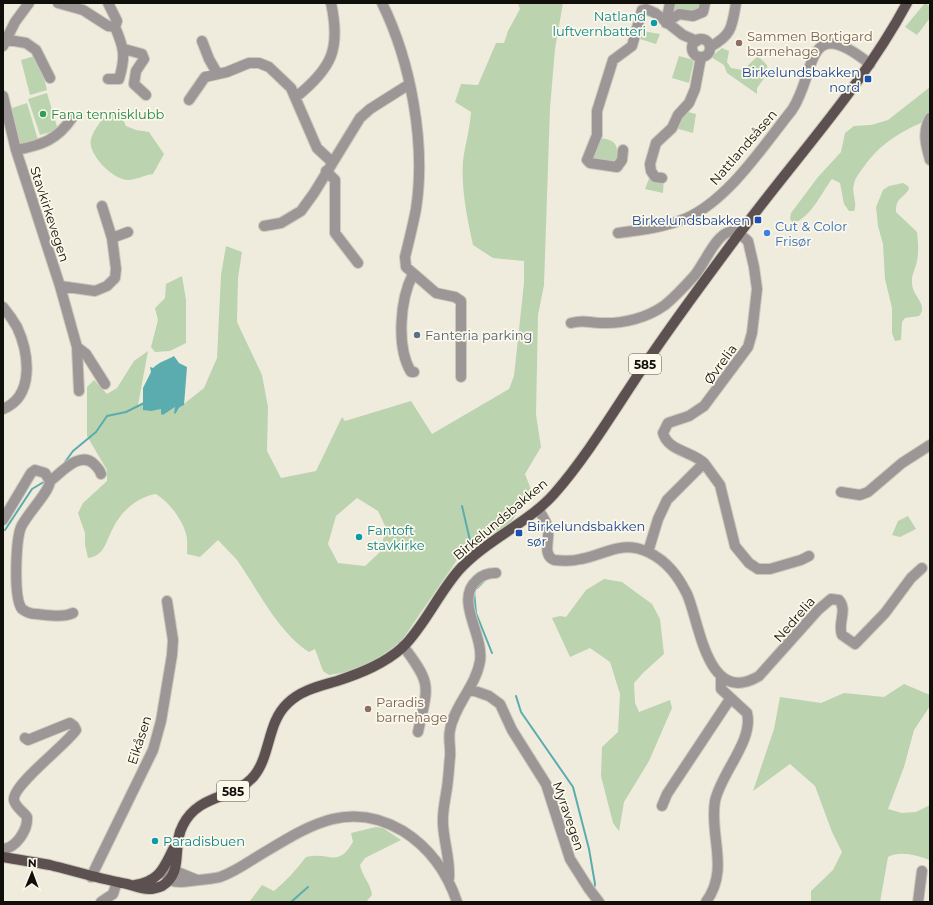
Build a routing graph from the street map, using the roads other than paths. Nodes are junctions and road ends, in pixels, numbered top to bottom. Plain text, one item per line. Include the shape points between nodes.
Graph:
1 (30, 3) edge
2 (58, 3) edge
3 (108, 3) edge
4 (331, 3) edge
5 (382, 3) edge
6 (670, 3) edge
7 (705, 3) edge
8 (736, 3) edge
9 (907, 3) edge
10 (643, 6) edge
11 (666, 24) junction
12 (115, 27) junction
13 (4, 41) edge
14 (697, 41) junction
15 (202, 42) dead end
16 (710, 47) junction
17 (124, 49) junction
18 (701, 57) junction
19 (870, 64) junction
20 (217, 73) junction
21 (50, 78) dead end
22 (108, 78) dead end
23 (409, 90) junction
24 (146, 95) dead end
25 (3, 96) edge
26 (296, 97) junction
27 (189, 100) dead end
28 (72, 118) dead end
29 (930, 118) edge
30 (16, 150) junction
31 (623, 150) dead end
32 (930, 160) edge
33 (332, 162) junction
34 (326, 171) junction
35 (662, 178) dead end
36 (102, 206) dead end
37 (264, 226) dead end
38 (128, 232) dead end
39 (618, 233) dead end
40 (739, 234) junction
41 (112, 238) junction
42 (358, 264) dead end
43 (413, 274) junction
44 (60, 286) junction
45 (3, 307) edge
46 (571, 323) dead end
47 (77, 347) junction
48 (414, 372) dead end
49 (461, 377) dead end
50 (105, 384) dead end
51 (79, 391) dead end
52 (3, 409) edge
53 (930, 445) edge
54 (704, 463) junction
55 (101, 474) dead end
56 (50, 481) junction
57 (842, 492) dead end
58 (538, 509) junction
59 (3, 520) edge
60 (648, 552) junction
61 (809, 556) dead end
62 (922, 568) dead end
63 (496, 573) dead end
64 (168, 601) dead end
65 (73, 613) dead end
66 (403, 646) junction
67 (721, 676) junction
68 (469, 689) junction
69 (730, 699) junction
70 (418, 732) dead end
71 (26, 738) dead end
72 (662, 806) dead end
73 (176, 844) junction
74 (3, 849) edge
75 (3, 857) edge
76 (163, 869) junction
77 (175, 871) junction
78 (922, 871) dead end
79 (91, 877) junction
80 (448, 878) junction
81 (169, 880) junction
82 (197, 880) junction
83 (117, 882) junction
84 (134, 885) junction
85 (101, 902) edge
86 (457, 902) edge
87 (599, 902) edge
88 (706, 902) edge
89 (918, 902) edge

1 - 13 street
2 - 12 street via 83,10 108,26
3 - 12 street via 116,18
4 - 26 street via 335,36 328,64 313,84
5 - 23 street via 397,36
6 - 11 street
7 - 11 street via 703,12 693,16 679,14
8 - 16 street via 733,23 726,37
9 - 19 main road, Birkelundsbakken / 585
10 - 11 street
10 - 31 street via 632,46 613,60 597,111 597,135 587,160 590,163 617,167 622,160
11 - 14 street
12 - 17 street
13 - 21 street via 26,43 36,50
14 - 16 street via 705,41
14 - 18 street via 693,50
15 - 20 street via 208,59
16 - 18 street via 708,54
17 - 22 street via 119,79
17 - 24 street via 142,54 144,59 136,71 134,84
18 - 35 street via 689,103 678,115 672,128 656,143 650,164 651,171 655,177
19 - 39 street, Nattlandsåsen via 837,44 820,48 810,62 798,102 738,177 722,193 706,207 686,218 654,228
19 - 40 main road, Birkelundsbakken / 585 via 842,104
20 - 26 street via 227,72 249,63 263,64 287,82
20 - 27 street via 202,78
23 - 33 street via 370,109 360,118
23 - 43 street via 416,127 418,176 416,210 405,263 407,270
25 - 30 street, Stavkirkevegen
26 - 33 street via 317,148
28 - 30 street, Stavkirkevegen via 61,133 47,142
29 - 32 street via 925,138
30 - 44 street, Stavkirkevegen
33 - 34 street
34 - 37 street via 307,204 296,216 281,223
34 - 42 street via 335,180 335,233
36 - 41 street
38 - 41 street
40 - 46 street via 730,232 721,237 697,273 664,306 626,323 582,320
40 - 54 street, Øvrelia via 749,244 756,279 757,296 748,347 704,406 689,416 668,423 663,433 670,445 697,456
40 - 58 main road, Birkelundsbakken / 585 via 570,474
41 - 44 street via 116,269 113,281 95,291
43 - 48 street via 406,290 401,337 408,365 411,372
43 - 49 street via 436,293 461,301
44 - 47 street, Stavkirkevegen
45 - 52 street via 20,336 27,379 24,389 14,403
47 - 50 street via 86,354
47 - 51 street, Stavkirkevegen
53 - 57 street via 902,463 868,492 860,495
54 - 60 street via 667,500
54 - 61 street via 720,485 735,546 749,563 758,569 770,569
55 - 56 street via 91,461 81,460 64,468
56 - 59 street via 42,471 33,471
56 - 65 street via 49,489 27,516 21,529 17,553 18,596 23,609 31,614 59,616
58 - 60 street via 548,528 547,554 550,559 579,560 626,546
58 - 66 main road, Birkelundsbakken / 585 via 461,568 416,632
60 - 67 street via 677,575 687,595 707,655
62 - 67 street, Nedrelia via 910,578 886,613 855,644 842,636 840,627 843,608 839,600 831,599 759,676 750,681 736,683
63 - 68 street via 485,574 469,592 469,610 478,636 480,652 479,667
64 - 79 street, Eikåsen via 173,640 172,655 153,750
66 - 70 street via 416,663 426,683 427,695
66 - 73 main road, Birkelundsbakken / 585 via 386,660 366,671 309,690 289,701 277,717 255,775 242,787 193,810 182,826
67 - 69 street via 722,688
68 - 80 street via 452,720 450,729 443,818 450,864
68 - 87 street, Myravegen via 489,696 500,704 512,730 546,784 570,859
69 - 72 street via 667,794
69 - 88 street via 747,713 748,724 716,800 718,879
71 - 74 street via 28,740 70,723 76,730 15,794 15,802 27,818 27,824 16,843
73 - 76 main road
73 - 77 main road
75 - 79 main road
76 - 77 street
76 - 81 street
76 - 84 main road via 153,879
77 - 81 main road
77 - 82 street
78 - 89 street
79 - 83 main road
80 - 82 street via 430,854 406,833 382,820 353,816 333,818 315,824 231,872
80 - 86 street
81 - 82 street via 183,883
81 - 84 main road via 157,888 150,889
83 - 84 main road
83 - 85 street via 113,894

